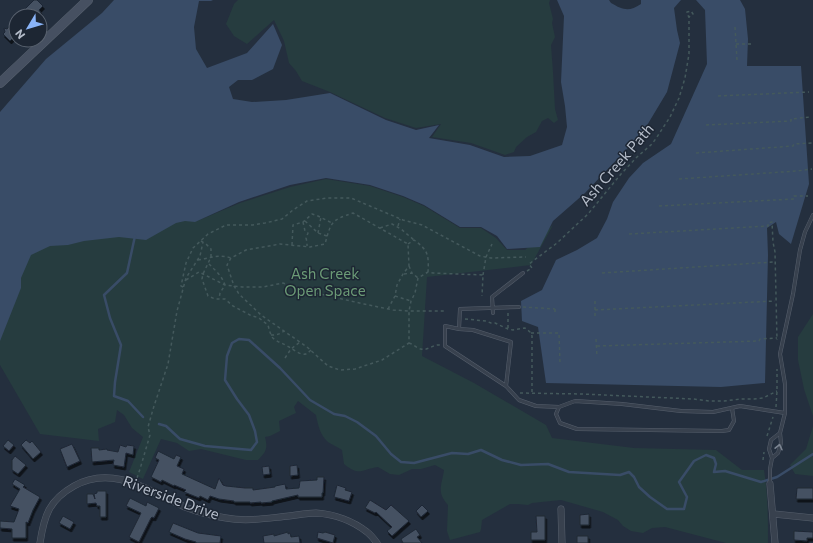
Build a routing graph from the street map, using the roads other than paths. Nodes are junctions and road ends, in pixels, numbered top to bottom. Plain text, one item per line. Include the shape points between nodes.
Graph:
1 (88, 0) edge
2 (0, 83) edge
3 (813, 215) edge
4 (523, 273) road end
5 (519, 307) road end
6 (492, 308) junction
7 (493, 313) dead end
8 (459, 329) junction
9 (506, 386) junction
10 (559, 407) junction
11 (732, 408) junction
12 (784, 413) junction
13 (780, 433) junction
14 (772, 458) junction
15 (770, 483) joint
16 (562, 509) dead end
17 (774, 514) junction
18 (813, 518) edge
19 (40, 543) edge
20 (377, 543) edge
21 (562, 543) edge
22 (775, 543) edge

1 - 2 street
3 - 12 lane via 800,250 780,354 785,384
4 - 6 lane via 492,297
5 - 6 lane
6 - 7 lane
6 - 8 lane via 460,309
8 - 9 lane via 473,330 511,342
8 - 9 lane via 445,326 445,346
9 - 10 lane via 519,400 536,406
10 - 11 lane via 575,401 681,411 713,412
10 - 11 lane via 556,414 560,423 577,429 722,431 730,430 734,421
11 - 12 lane via 740,406
12 - 13 lane
14 -> 13 lane via 778,453
13 - 14 lane via 771,440 769,450
14 - 15 lane
15 - 17 street
16 - 21 street
17 - 18 street
17 - 22 street
19 - 20 street, Riverside Drive via 44,519 62,493 79,483 100,477 118,478 194,510 228,519 256,520 315,513 333,516 362,529

